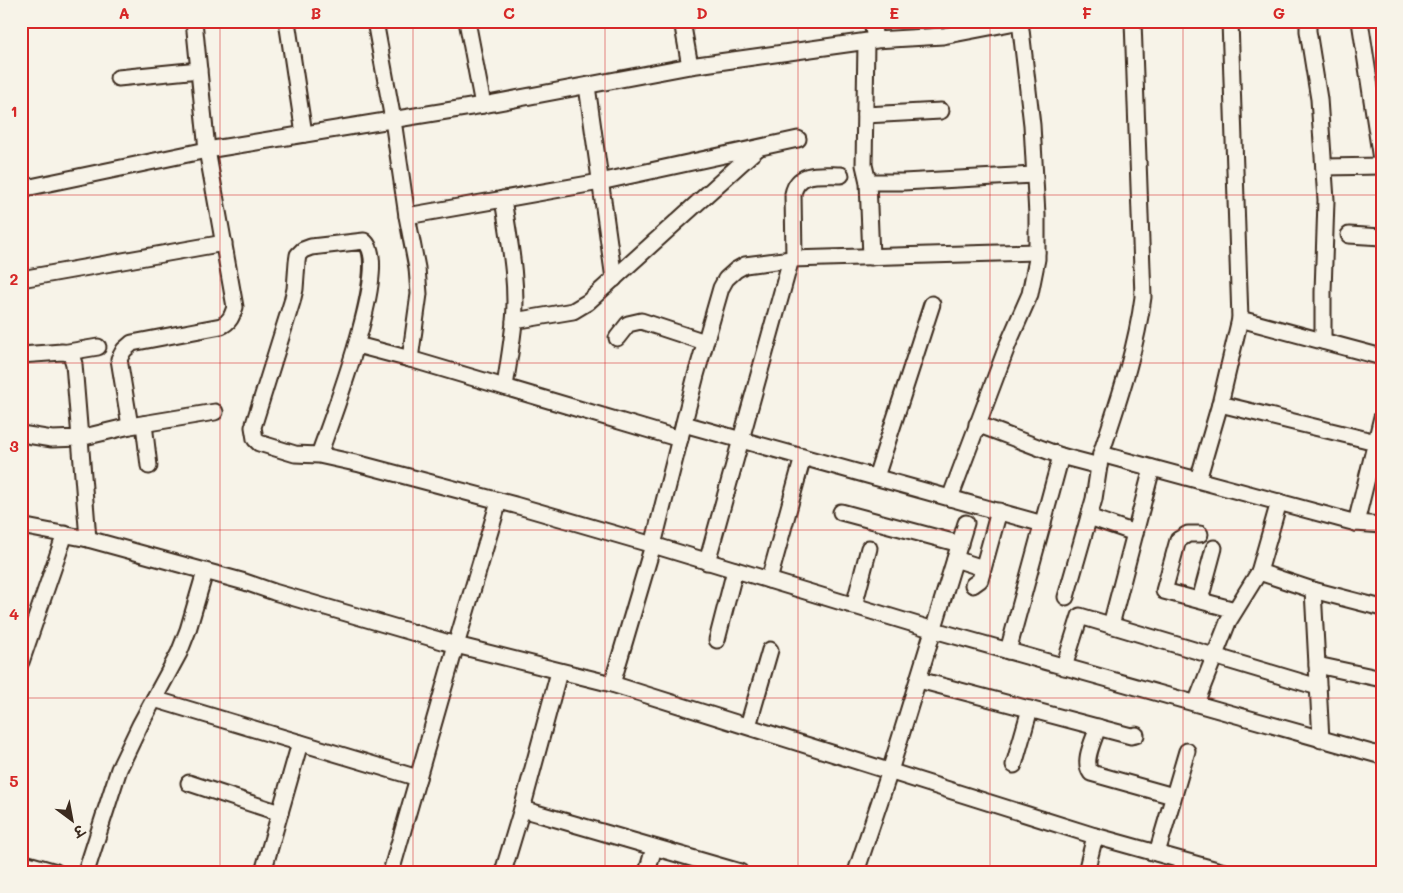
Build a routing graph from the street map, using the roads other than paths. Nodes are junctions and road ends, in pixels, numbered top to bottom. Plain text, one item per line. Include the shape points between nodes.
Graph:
1 (194, 21) edge
2 (287, 21) edge
3 (375, 21) edge
4 (467, 21) edge
5 (682, 21) edge
6 (872, 21) edge
7 (1020, 21) edge
8 (1133, 21) edge
9 (1230, 21) edge
10 (1310, 21) edge
11 (1360, 21) edge
12 (943, 29) edge
13 (870, 41) junction
14 (690, 66) junction
15 (199, 70) junction
16 (118, 78) dead end
17 (587, 86) junction
18 (483, 105) junction
19 (941, 112) dead end
20 (865, 115) junction
21 (393, 120) junction
22 (304, 134) junction
23 (798, 139) dead end
24 (758, 148) junction
25 (207, 150) junction
26 (1382, 166) edge
27 (1324, 167) junction
28 (841, 175) dead end
29 (1034, 175) junction
30 (600, 182) junction
31 (868, 182) junction
32 (21, 189) edge
33 (503, 199) junction
34 (407, 216) junction
35 (1349, 235) dead end
36 (1382, 237) edge
37 (224, 243) junction
38 (1037, 252) junction
39 (871, 257) junction
40 (793, 259) junction
41 (21, 279) edge
42 (614, 279) junction
43 (932, 304) dead end
44 (1240, 319) junction
45 (514, 321) junction
46 (617, 338) dead end
47 (1324, 341) junction
48 (706, 342) junction
49 (357, 345) junction
50 (98, 347) dead end
51 (68, 352) junction
52 (21, 354) edge
53 (1382, 357) edge
54 (410, 359) junction
55 (505, 387) junction
56 (1220, 404) junction
57 (215, 412) dead end
58 (1382, 417) edge
59 (977, 424) junction
60 (137, 425) junction
61 (682, 431) junction
62 (21, 434) edge
63 (80, 438) junction
64 (742, 439) junction
65 (1376, 442) junction
66 (319, 455) junction
67 (1062, 456) junction
68 (803, 457) junction
69 (1100, 460) junction
70 (149, 466) dead end
71 (1152, 468) junction
72 (876, 477) junction
73 (1198, 480) junction
74 (950, 498) junction
75 (499, 501) junction
76 (1279, 502) junction
77 (999, 511) junction
78 (841, 512) dead end
79 (1089, 517) junction
80 (966, 523) dead end
81 (1356, 523) junction
82 (1043, 524) junction
83 (1382, 525) edge
84 (21, 526) edge
85 (1135, 533) junction
86 (65, 534) junction
87 (1200, 534) dead end
88 (88, 539) junction
89 (653, 545) junction
90 (869, 548) dead end
91 (1214, 548) dead end
92 (957, 551) junction
93 (707, 562) junction
94 (983, 568) junction
95 (735, 570) junction
96 (205, 572) junction
97 (1259, 572) junction
98 (769, 580) junction
99 (973, 585) dead end
100 (1313, 590) junction
101 (1066, 597) dead end
102 (1200, 600) junction
103 (854, 606) junction
104 (1382, 608) edge
105 (1235, 610) junction
106 (1111, 625) junction
107 (934, 630) junction
108 (717, 640) dead end
109 (456, 645) junction
110 (770, 650) dead end
111 (1008, 651) junction
112 (1215, 656) junction
113 (21, 662) edge
114 (1317, 665) junction
115 (1064, 667) junction
116 (559, 672) junction
117 (1382, 679) edge
118 (918, 680) junction
119 (612, 684) junction
120 (1318, 687) junction
121 (154, 700) junction
122 (1196, 703) junction
123 (1030, 709) junction
124 (748, 726) junction
125 (1098, 727) junction
126 (1136, 736) dead end
127 (1321, 740) junction
128 (300, 743) junction
129 (1187, 751) dead end
130 (1382, 756) edge
131 (1014, 765) dead end
132 (890, 771) junction
133 (418, 778) junction
134 (189, 783) dead end
135 (1173, 796) junction
136 (522, 809) junction
137 (280, 813) junction
138 (1095, 836) junction
139 (654, 848) junction
140 (1157, 853) junction
141 (21, 862) edge
142 (56, 872) edge
143 (86, 872) edge
144 (262, 872) edge
145 (391, 872) edge
146 (502, 872) edge
147 (647, 872) edge
148 (740, 872) edge
149 (856, 872) edge
150 (1086, 872) edge
151 (1224, 872) edge

1 - 15 street
2 - 22 street
3 - 21 street
4 - 18 street
5 - 14 street
6 - 13 street
7 - 12 street
7 - 29 street via 1032,125
8 - 69 street via 1143,297 1133,354
9 - 44 street
10 - 27 street via 1308,31 1316,76
11 - 26 street
12 - 13 street
13 - 14 street
13 - 20 street
14 - 17 street
15 - 16 street
15 - 25 street
17 - 18 street
17 - 30 street
18 - 21 street
19 - 20 street
20 - 31 street via 864,166
21 - 22 street
21 - 34 street
22 - 25 street
23 - 24 street
24 - 30 street
24 - 42 street
25 - 32 street
25 - 37 street
26 - 27 street
27 - 47 street
28 - 40 street via 811,175 795,186
29 - 31 street
29 - 38 street
30 - 33 street
30 - 42 street
31 - 39 street
33 - 34 street
33 - 45 street via 511,257
34 - 54 street via 419,294
35 - 36 street
37 - 41 street
37 - 60 street via 235,307 226,324 132,342 119,359
38 - 39 street
38 - 59 street via 1030,294
39 - 40 street
40 - 48 street via 745,265 726,279
40 - 64 street
42 - 45 street via 573,311
43 - 72 street
44 - 47 street
44 - 56 street
45 - 55 street
46 - 48 street via 628,324 641,321
47 - 53 street
48 - 61 street
49 - 54 street
49 - 66 street
49 - 66 street via 371,279 370,248 364,241 353,241 311,246 303,250 298,255 295,289 253,436 258,442 295,454
50 - 51 street
51 - 52 street
51 - 63 street via 74,364
54 - 55 street
55 - 61 street
56 - 65 street
56 - 73 street
57 - 60 street
58 - 65 street
59 - 67 street
59 - 74 street
60 - 63 street
60 - 70 street
61 - 64 street
61 - 89 street
62 - 63 street via 52,439
63 - 88 street
64 - 68 street
64 - 93 street
65 - 81 street
66 - 75 street
67 - 69 street
67 - 82 street
68 - 72 street
68 - 98 street
69 - 71 street
69 - 79 street
71 - 73 street
71 - 85 street
72 - 74 street
73 - 76 street
74 - 77 street
75 - 89 street
75 - 109 street
76 - 81 street
76 - 97 street
77 - 82 street
77 - 94 street
78 - 92 street
79 - 85 street
79 - 101 street
80 - 92 street
81 - 83 street
82 - 111 street
84 - 86 street
85 - 106 street
86 - 88 street
86 - 113 street
87 - 102 street via 1188,534 1178,540 1164,591
88 - 96 street
89 - 93 street
89 - 119 street
90 - 103 street
91 - 102 street
92 - 94 street
92 - 107 street
93 - 95 street
94 - 99 street via 980,580
95 - 98 street
95 - 108 street
96 - 109 street
96 - 121 street via 179,653
97 - 100 street
97 - 105 street
98 - 103 street
100 - 104 street
100 - 114 street
102 - 105 street
103 - 107 street
105 - 112 street
106 - 112 street
106 - 115 street via 1080,616
107 - 111 street
107 - 118 street
109 - 116 street
109 - 133 street
110 - 124 street
111 - 115 street
112 - 120 street
112 - 122 street
114 - 117 street
114 - 120 street
115 - 122 street
116 - 119 street
116 - 136 street
118 - 123 street
118 - 132 street
119 - 124 street
120 - 127 street
121 - 128 street
121 - 143 street via 119,769
122 - 127 street
123 - 125 street
123 - 131 street
124 - 132 street
125 - 126 street
125 - 135 street via 1087,762 1091,773
127 - 130 street
128 - 133 street
128 - 137 street
129 - 135 street
132 - 138 street
132 - 149 street
133 - 145 street
134 - 137 street
135 - 140 street
136 - 139 street
136 - 146 street
137 - 144 street
138 - 140 street
138 - 150 street
139 - 147 street
139 - 148 street
140 - 151 street
141 - 142 street

